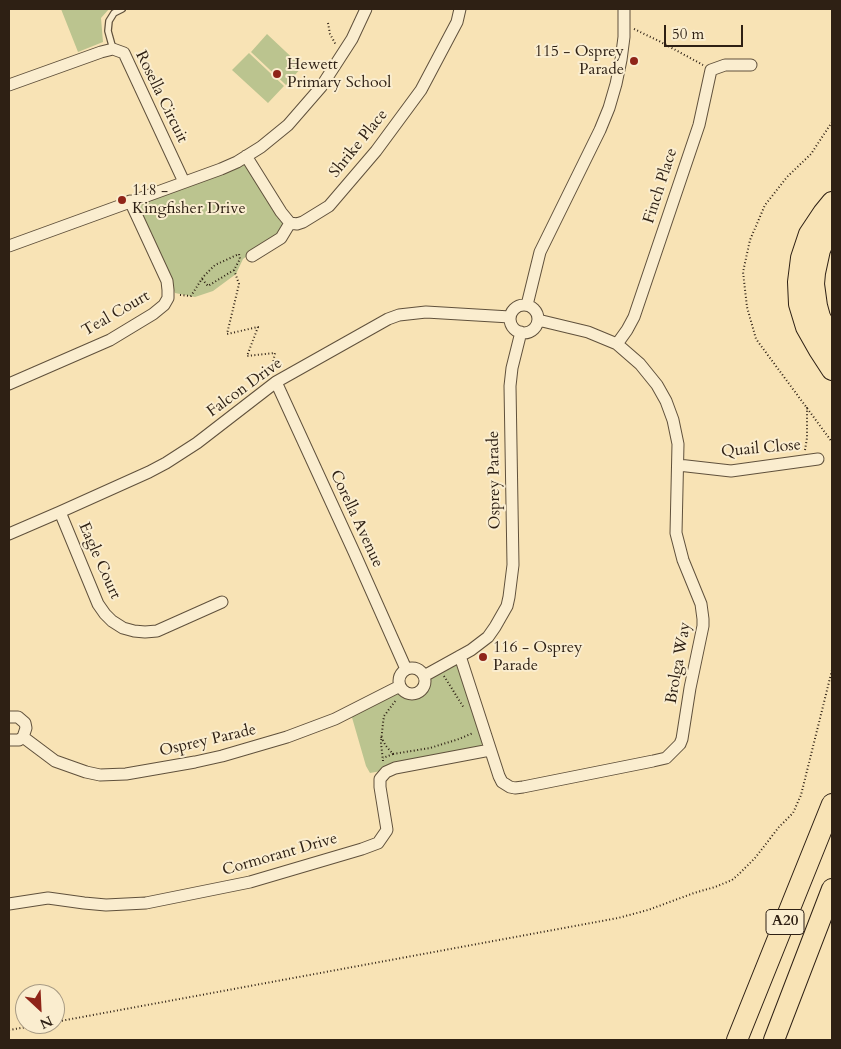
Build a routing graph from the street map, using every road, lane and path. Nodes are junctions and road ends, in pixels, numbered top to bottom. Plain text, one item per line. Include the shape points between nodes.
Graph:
1 (122, 9) edge
2 (366, 9) edge
3 (460, 9) edge
4 (624, 9) edge
5 (328, 23) dead end
6 (632, 28) dead end
7 (337, 47) dead end
8 (113, 49) junction
9 (750, 65) dead end
10 (705, 66) dead end
11 (9, 85) edge
12 (832, 122) edge
13 (246, 156) junction
14 (184, 182) junction
15 (130, 201) junction
16 (832, 202) edge
17 (290, 223) junction
18 (832, 228) edge
19 (9, 246) edge
20 (252, 256) dead end
21 (234, 270) junction
22 (202, 279) junction
23 (178, 295) dead end
24 (527, 305) junction
25 (510, 317) junction
26 (538, 320) junction
27 (520, 332) junction
28 (832, 340) edge
29 (617, 344) junction
30 (832, 370) edge
31 (273, 381) junction
32 (9, 384) edge
33 (806, 407) junction
34 (832, 442) edge
35 (818, 459) dead end
36 (804, 461) junction
37 (678, 465) junction
38 (60, 512) junction
39 (9, 534) edge
40 (222, 602) dead end
41 (460, 656) junction
42 (406, 670) junction
43 (832, 670) edge
44 (424, 676) junction
45 (444, 676) dead end
46 (400, 686) junction
47 (397, 700) dead end
48 (468, 712) dead end
49 (9, 717) edge
50 (478, 732) dead end
51 (24, 736) junction
52 (381, 737) junction
53 (9, 740) edge
54 (490, 750) junction
55 (393, 754) junction
56 (382, 758) junction
57 (384, 765) dead end
58 (832, 804) edge
59 (832, 889) edge
60 (9, 904) edge
61 (65, 1020) edge
62 (737, 1040) edge
63 (774, 1040) edge

1 - 8 lane via 114,13 109,22
2 - 13 street via 352,39 304,108 263,146
3 - 17 street, Shrike Place via 421,90 376,151 329,206 303,222
4 - 24 street via 621,60 609,108 540,252
5 - 7 path
6 - 10 path
8 - 11 street, Rosella Circuit
8 - 14 street, Rosella Circuit via 124,53
9 - 29 street, Finch Place via 711,70 699,125 634,317
12 - 33 path via 811,154 765,205 750,240 743,272 747,307 756,339
13 - 14 street
13 - 17 street
14 - 15 street
15 - 19 street
15 - 32 street, Teal Court via 166,281 168,298 164,305 110,340
16 - 30 highway via 809,234 798,271 798,287 806,327
17 - 20 street via 281,238
18 - 28 highway via 820,250 814,273 820,318
21 - 22 path via 208,286
21 - 22 path via 239,254 215,266
21 - 31 path via 239,284 227,334 258,327 247,356 275,353
22 - 23 path via 191,296
24 - 25 street via 519,305
24 - 26 street via 537,313
25 - 27 street via 514,329
25 - 31 street, Falcon Drive via 426,312 400,315
26 - 27 street via 529,332
26 - 29 street, Brolga Way via 588,332
27 - 41 street, Osprey Parade via 510,386 513,565 509,597 488,637
29 - 37 street, Brolga Way via 640,364 666,401 678,444
31 - 38 street, Falcon Drive via 166,463
31 - 42 street, Corella Avenue
33 - 34 path
33 - 36 path
35 - 36 street, Quail Close
36 - 37 street, Quail Close via 731,471
37 - 54 street, Brolga Way via 676,533 703,619 680,744 666,758 515,788 502,782
38 - 39 street, Falcon Drive
38 - 40 street, Eagle Court via 98,604 122,628 157,631
41 - 44 street, Osprey Parade
41 - 54 street, Brolga Way
42 - 44 street via 419,670
42 - 46 street via 400,677
43 - 61 path via 802,796 793,813 732,880 618,918
44 - 46 street via 424,686 417,694 407,694
45 - 48 path
46 - 51 street, Osprey Parade via 334,719 288,737 222,756 126,774 86,772 55,761
47 - 52 path via 384,716
49 - 51 street via 18,717 25,723
50 - 55 path via 430,748
51 - 53 street via 19,740
52 - 55 path
52 - 56 path
54 - 60 street, Cormorant Drive via 386,772 380,779 386,830 378,843 362,849 250,882 146,903 106,905 48,898
55 - 56 path
56 - 57 path
58 - 62 highway, A20
59 - 63 highway, A20

